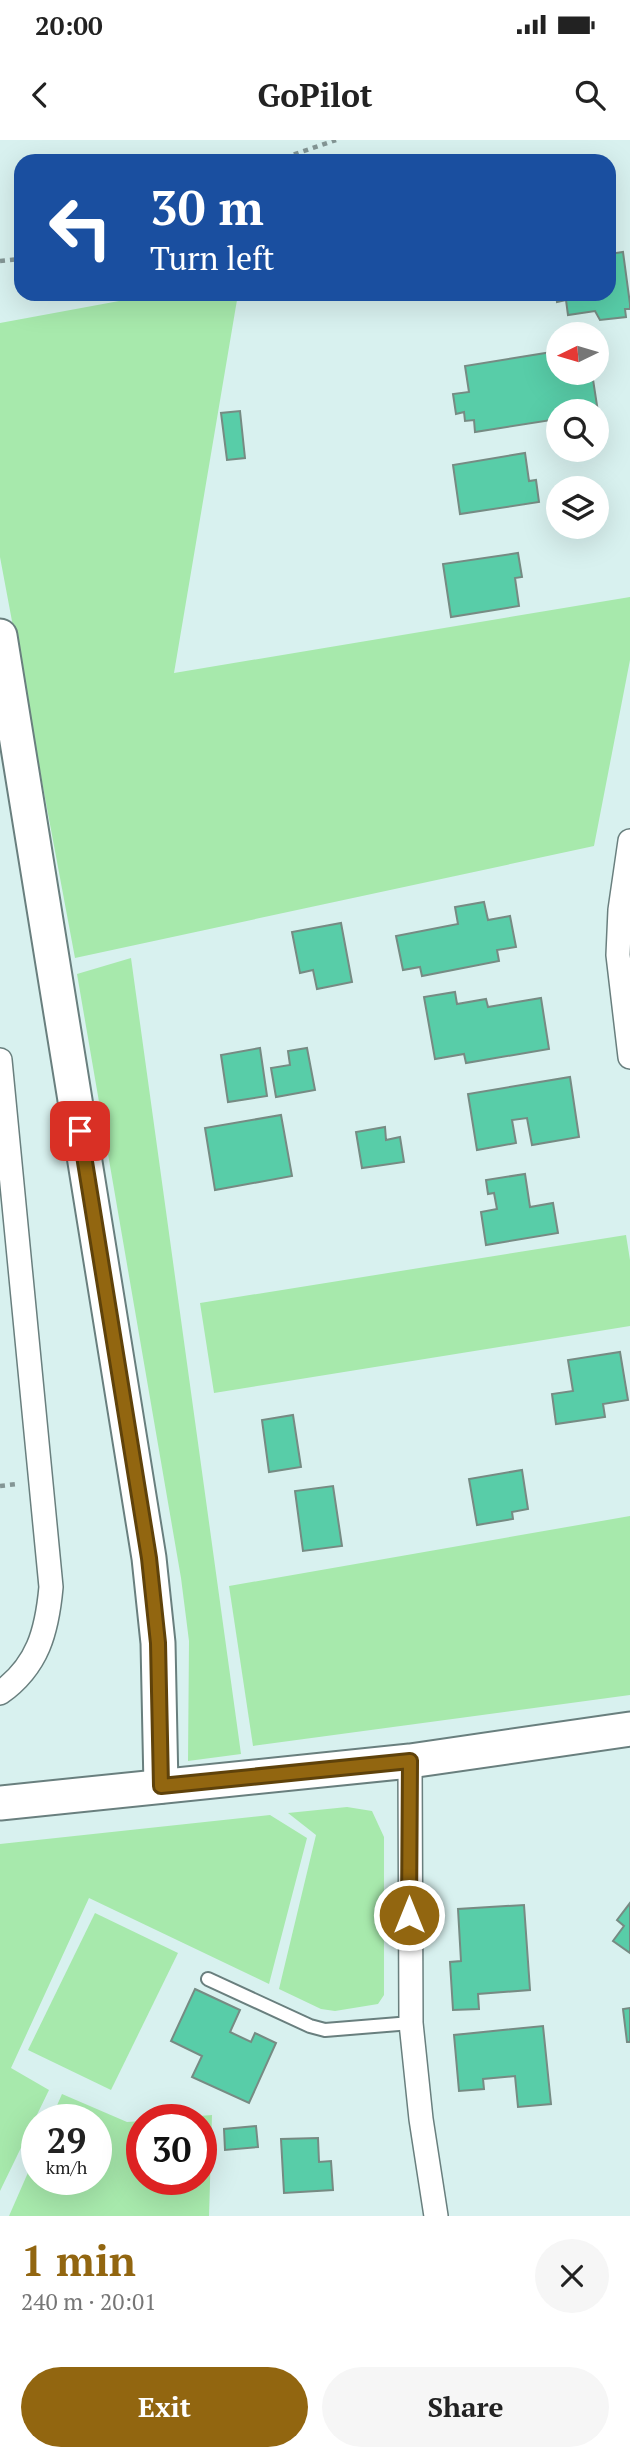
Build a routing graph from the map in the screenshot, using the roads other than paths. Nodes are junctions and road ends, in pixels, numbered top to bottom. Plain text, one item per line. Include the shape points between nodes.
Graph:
1 (0, 636) edge
2 (630, 841) edge
3 (624, 929) edge
4 (630, 1057) edge
5 (0, 1060) edge
6 (0, 1693) edge
7 (630, 1729) edge
8 (410, 1761) junction
9 (161, 1786) junction
10 (0, 1802) edge
11 (208, 1979) dead end
12 (411, 2023) junction
13 (431, 2211) edge

1 - 9 main road via 149,1558 158,1643
2 - 3 street
3 - 4 street via 620,982
5 - 6 street via 51,1587 48,1622 39,1646 14,1684
7 - 8 main road
8 - 9 main road
8 - 12 street
9 - 10 main road
11 - 12 lane via 325,2030
12 - 13 street

